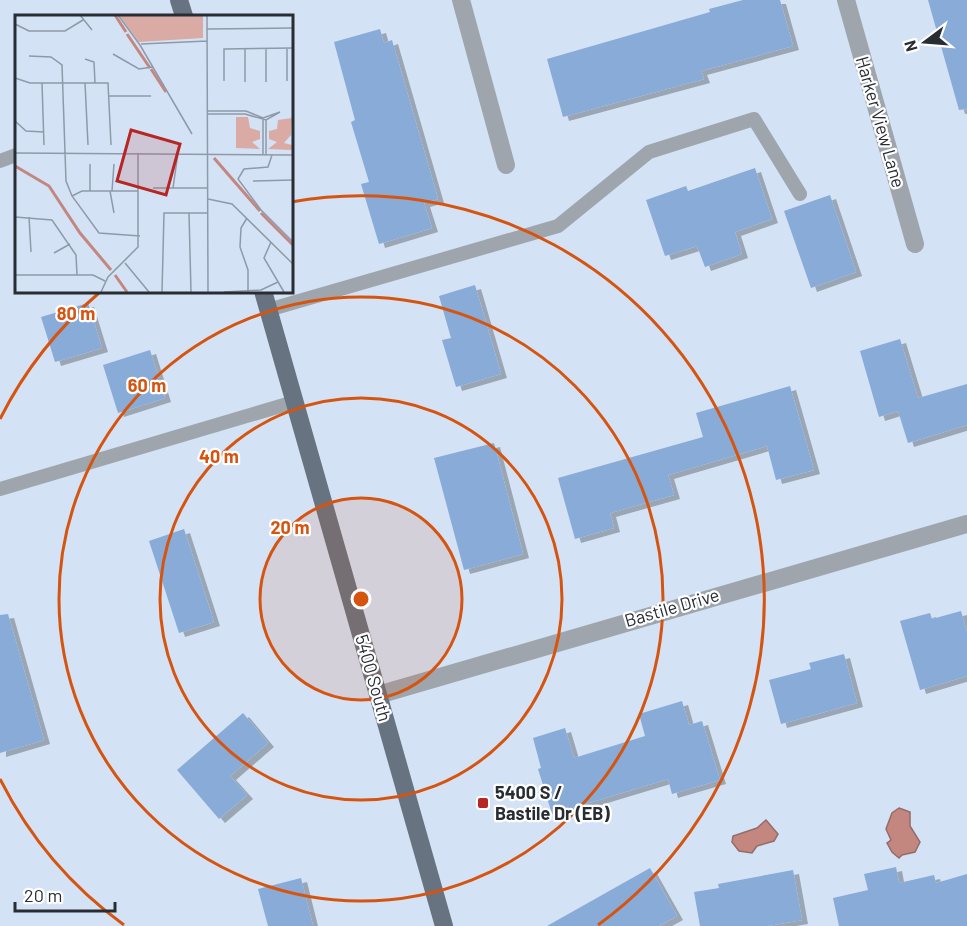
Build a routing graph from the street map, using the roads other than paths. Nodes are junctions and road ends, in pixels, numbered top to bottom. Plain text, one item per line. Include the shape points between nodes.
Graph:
1 (179, 0) edge
2 (461, 0) edge
3 (846, 0) edge
4 (184, 15) edge
5 (15, 155) edge
6 (0, 161) edge
7 (506, 165) dead end
8 (800, 194) dead end
9 (915, 244) dead end
10 (263, 292) edge
11 (268, 310) junction
12 (294, 402) junction
13 (0, 489) edge
14 (967, 524) edge
15 (378, 695) junction
16 (444, 926) edge

1 - 4 main road
2 - 7 street
3 - 9 street, Harker View Lane
5 - 6 lane
8 - 11 lane via 754,119 649,152 558,226
10 - 11 main road, 5400 South
11 - 12 main road, 5400 South
12 - 13 lane
12 - 15 main road, 5400 South
14 - 15 street, Bastile Drive
15 - 16 main road, 5400 South

